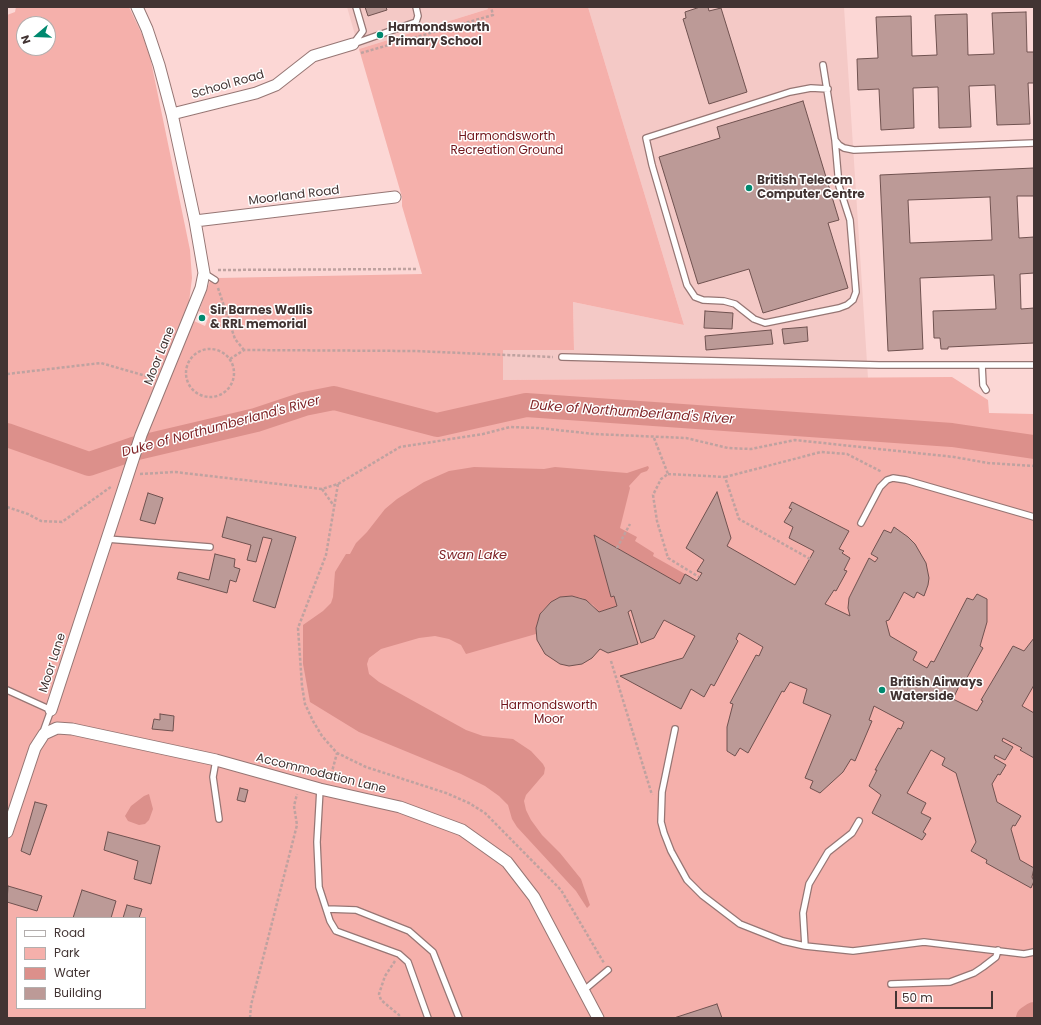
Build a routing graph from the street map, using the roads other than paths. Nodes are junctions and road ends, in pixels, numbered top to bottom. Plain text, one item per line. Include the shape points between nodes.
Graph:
1 (138, 7) edge
2 (356, 7) edge
3 (416, 7) edge
4 (353, 44) junction
5 (823, 65) dead end
6 (828, 89) junction
7 (172, 114) junction
8 (835, 140) junction
9 (1034, 143) edge
10 (395, 197) dead end
11 (195, 221) junction
12 (204, 272) junction
13 (215, 280) road end
14 (562, 357) road end
15 (982, 365) junction
16 (1034, 365) edge
17 (986, 390) dead end
18 (1034, 518) edge
19 (861, 523) dead end
20 (107, 540) junction
21 (210, 547) dead end
22 (7, 690) edge
23 (51, 710) junction
24 (674, 729) dead end
25 (42, 737) junction
26 (216, 760) junction
27 (325, 786) junction
28 (220, 820) dead end
29 (859, 821) dead end
30 (7, 832) edge
31 (327, 908) junction
32 (805, 946) junction
33 (998, 950) junction
34 (1034, 952) edge
35 (608, 970) road end
36 (891, 984) dead end
37 (583, 991) junction
38 (428, 1018) edge
39 (459, 1018) edge
40 (598, 1018) edge

1 - 7 street, Moor Lane via 159,65
2 - 4 lane via 363,31
3 - 4 lane via 416,22
4 - 7 street, School Road via 313,56 276,85 256,93
5 - 6 lane
6 - 8 lane
6 - 8 lane via 811,88 790,92 646,138 687,285 695,297 735,304 754,319 765,323 839,308 853,300 856,292 850,220 839,186
7 - 11 street, Moor Lane
8 - 9 lane via 844,148 854,150
10 - 11 street, Moorland Road
11 - 12 street, Moor Lane
12 - 13 lane
12 - 20 street, Moor Lane via 201,288 141,435
14 - 15 lane
15 - 16 lane
15 - 17 lane via 983,385
18 - 19 lane via 893,478 880,487
20 - 21 lane
20 - 23 street, Moor Lane
22 - 23 lane
23 - 25 lane
24 - 32 lane via 662,792 661,822 671,851 687,880 740,924 783,941
25 - 26 street, Accommodation Lane via 52,730 72,729
25 - 30 street via 35,748
26 - 27 street, Accommodation Lane via 301,783
26 - 28 lane via 213,777
27 - 31 lane via 318,842 320,887
27 - 37 street, Accommodation Lane via 400,807 462,830 507,862 534,897
29 - 32 lane via 852,833 828,852 809,884 803,913
31 - 38 lane via 330,921 336,930 399,954 408,962
31 - 39 lane via 356,910 409,931 433,952
32 - 33 lane via 853,951 941,942
33 - 34 lane via 1024,954
33 - 36 lane via 996,957 978,970 950,982
35 - 37 lane
37 - 40 street, Accommodation Lane

